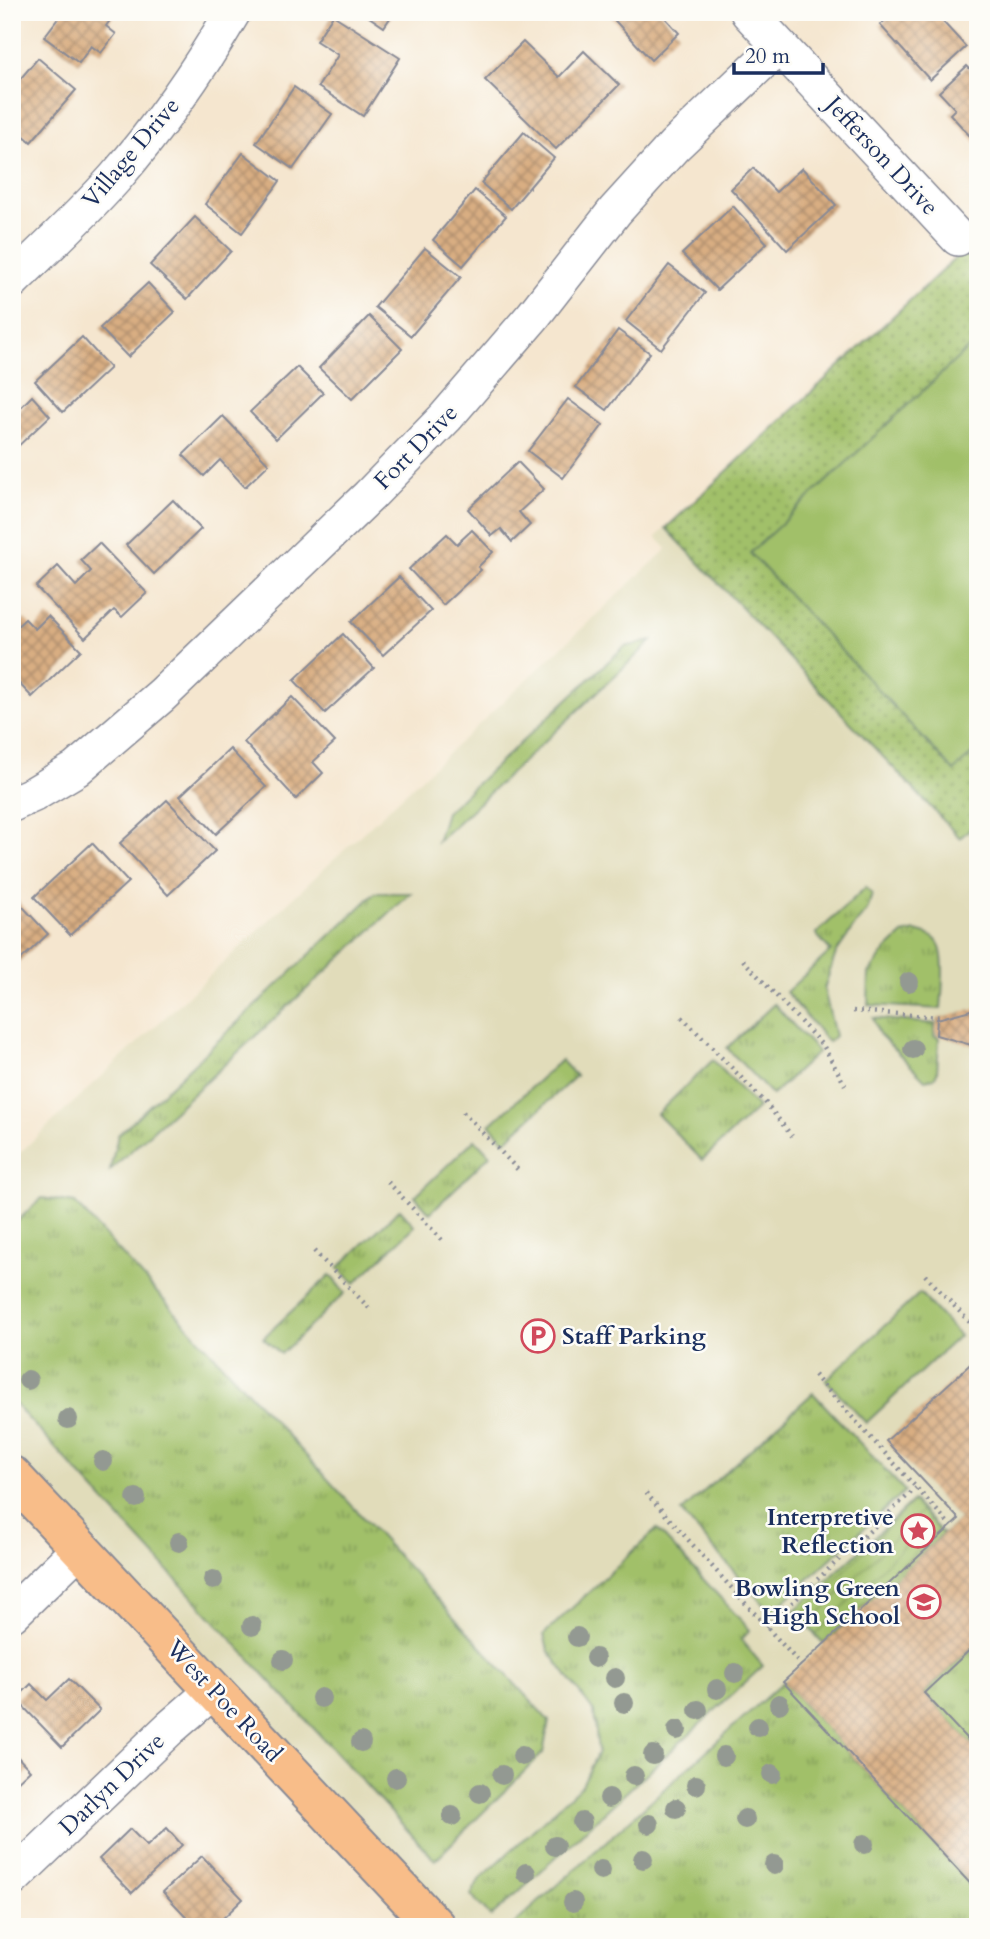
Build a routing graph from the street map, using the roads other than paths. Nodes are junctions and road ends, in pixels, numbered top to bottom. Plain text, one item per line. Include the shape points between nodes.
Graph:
1 (233, 12) edge
2 (748, 12) edge
3 (779, 46) junction
4 (958, 238) dead end
5 (12, 281) edge
6 (12, 804) edge
7 (12, 1476) edge
8 (80, 1548) junction
9 (12, 1614) edge
10 (214, 1690) junction
11 (12, 1880) edge
12 (436, 1927) edge

1 - 5 street, Village Drive via 172,106 115,178
2 - 3 street, Jefferson Drive
3 - 4 street, Jefferson Drive
3 - 6 street, Fort Drive via 674,146 446,417 369,496 162,695 76,769
7 - 8 main road, West Poe Road
8 - 9 street
8 - 10 main road, West Poe Road
10 - 11 street, Darlyn Drive
10 - 12 main road, West Poe Road

